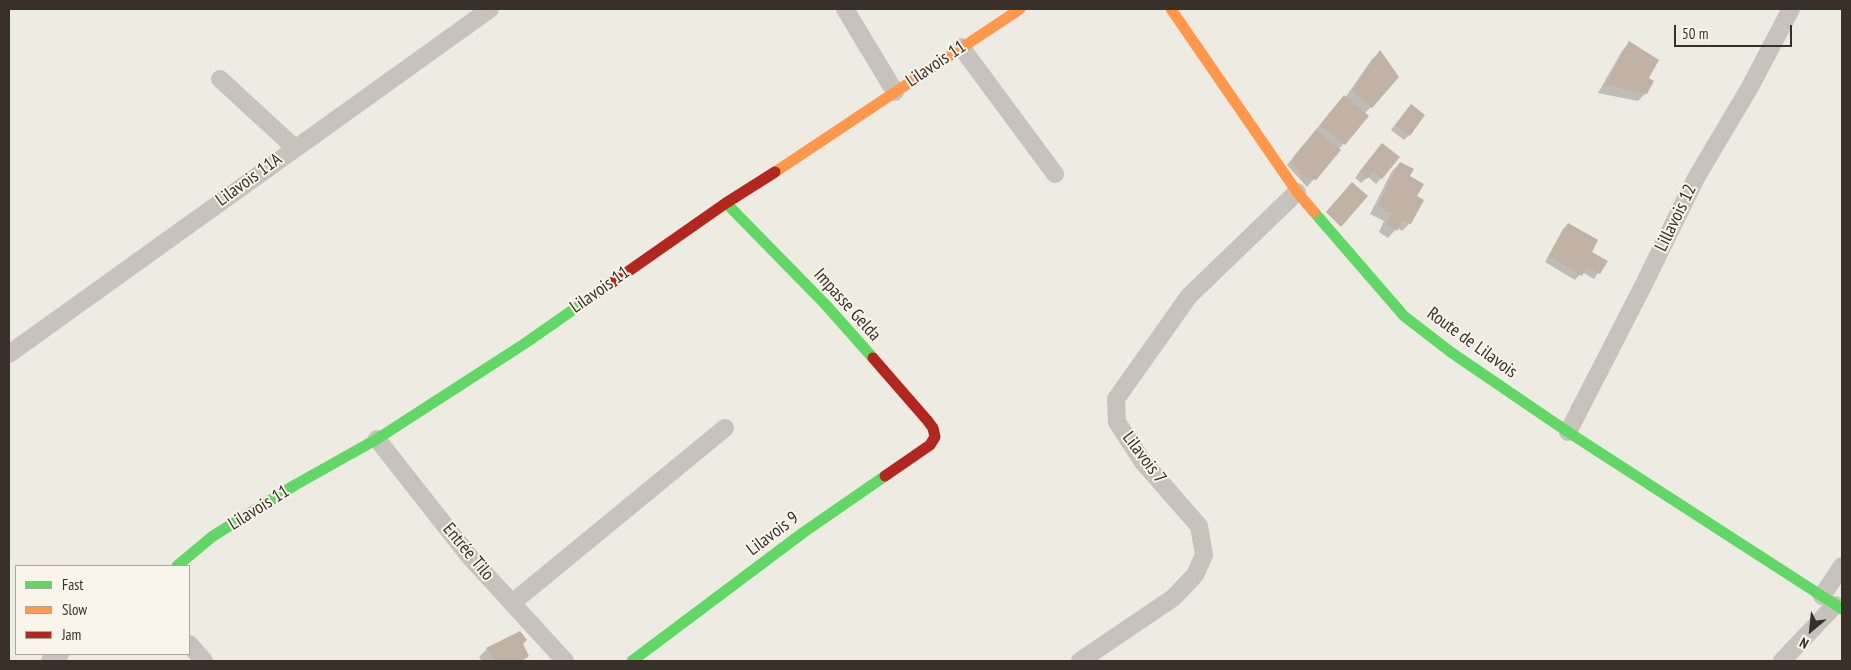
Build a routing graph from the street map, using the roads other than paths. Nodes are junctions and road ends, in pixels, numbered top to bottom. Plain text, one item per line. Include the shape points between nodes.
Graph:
1 (490, 9) edge
2 (845, 9) edge
3 (1020, 9) edge
4 (1171, 9) edge
5 (1791, 9) edge
6 (961, 47) junction
7 (220, 79) dead end
8 (895, 92) junction
9 (294, 148) junction
10 (1055, 174) dead end
11 (1297, 192) junction
12 (726, 202) junction
13 (9, 354) edge
14 (725, 428) dead end
15 (1568, 432) junction
16 (934, 437) joint
17 (377, 439) junction
18 (178, 565) edge
19 (1842, 566) edge
20 (512, 603) junction
21 (1833, 603) edge
22 (190, 645) edge
23 (204, 661) edge
24 (565, 661) edge
25 (632, 661) edge
26 (1080, 661) edge
27 (1782, 661) edge

1 - 9 street, Lilavois 11A
2 - 8 street
3 - 6 street, Lilavois 11
4 - 11 street, Route de Lilavois
5 - 15 street, Lillavois 12 via 1696,178
6 - 8 street, Lilavois 11
6 - 10 street
7 - 9 street
8 - 12 street, Lilavois 11
9 - 13 street, Lilavois 11A
11 - 15 street, Route de Lilavois via 1404,316
11 - 26 street, Lilavois 7 via 1189,296 1116,399 1117,422 1143,462 1199,526 1204,555 1195,575 1173,598
12 - 16 street, Impasse Gelda via 825,304 927,420 933,428
12 - 17 street, Lilavois 11 via 524,344
14 - 20 street
15 - 21 street, Route de Lilavois
16 - 25 street, Lilavois 9 via 930,445 804,532
17 - 18 street, Lilavois 11 via 214,536
17 - 20 street, Entrée Tilo via 470,556
19 - 21 street
20 - 24 street, Entrée Tilo
21 - 27 street
22 - 23 street

